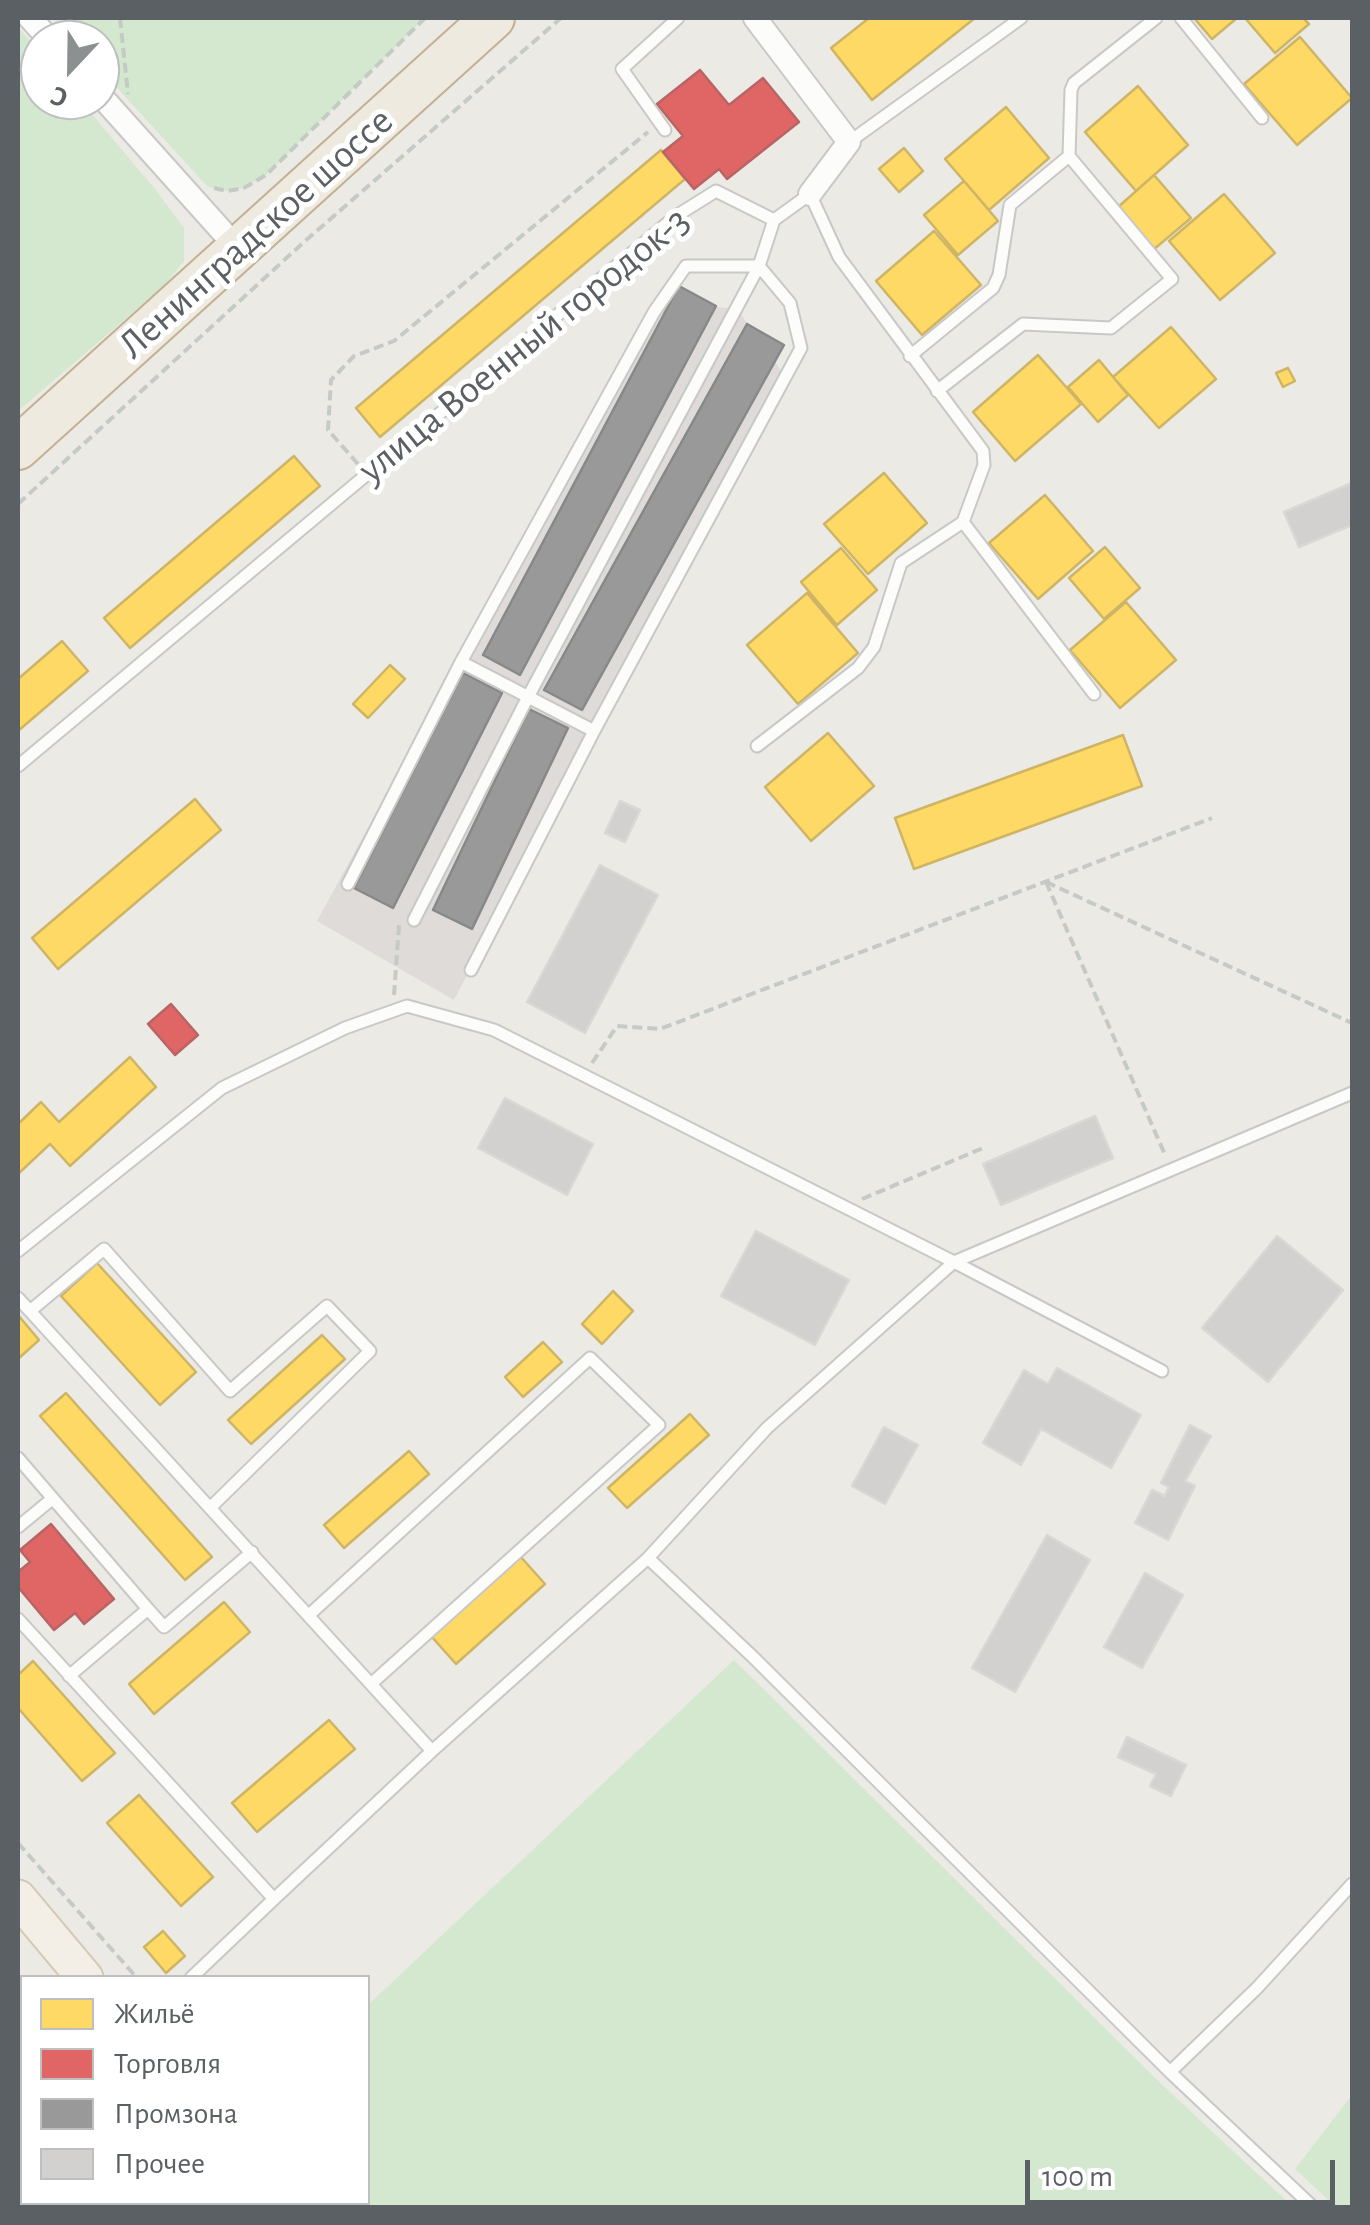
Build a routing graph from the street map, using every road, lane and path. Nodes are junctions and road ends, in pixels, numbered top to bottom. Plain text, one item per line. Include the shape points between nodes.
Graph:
1 (120, 18) edge
2 (424, 18) edge
3 (493, 18) edge
4 (561, 18) edge
5 (678, 18) edge
6 (755, 18) edge
7 (1021, 18) edge
8 (1156, 18) edge
9 (1181, 18) edge
10 (128, 100) dead end
11 (120, 117) edge
12 (1262, 118) dead end
13 (662, 126) joint
14 (849, 142) junction
15 (1069, 156) junction
16 (208, 187) dead end
17 (810, 194) junction
18 (774, 220) junction
19 (239, 250) junction
20 (760, 266) junction
21 (910, 356) junction
22 (937, 392) junction
23 (18, 448) edge
24 (367, 474) junction
25 (18, 504) edge
26 (963, 522) junction
27 (461, 662) junction
28 (1094, 694) dead end
29 (530, 695) junction
30 (594, 731) junction
31 (758, 746) dead end
32 (18, 766) edge
33 (1212, 818) dead end
34 (1046, 882) junction
35 (348, 884) dead end
36 (425, 898) junction
37 (414, 920) dead end
38 (471, 970) dead end
39 (393, 1012) junction
40 (1352, 1023) edge
41 (584, 1075) junction
42 (1352, 1092) edge
43 (983, 1148) dead end
44 (1172, 1169) junction
45 (844, 1206) junction
46 (18, 1251) edge
47 (954, 1262) junction
48 (18, 1298) edge
49 (30, 1311) junction
50 (1162, 1370) dead end
51 (18, 1458) edge
52 (52, 1499) junction
53 (211, 1507) junction
54 (18, 1527) edge
55 (252, 1552) junction
56 (648, 1558) junction
57 (148, 1608) junction
58 (309, 1615) junction
59 (18, 1619) edge
60 (69, 1676) junction
61 (372, 1684) junction
62 (432, 1751) junction
63 (18, 1843) edge
64 (1352, 1884) edge
65 (18, 1898) edge
66 (274, 1899) junction
67 (82, 1975) edge
68 (134, 1975) edge
69 (194, 1975) edge
70 (1170, 2072) junction
71 (1314, 2208) edge

1 - 10 path
2 - 16 path via 266,174 227,192
3 - 19 highway, Ленинградское шоссе
4 - 25 path
5 - 13 lane via 622,69
6 - 14 street
7 - 14 lane
8 - 15 lane via 1074,83
9 - 12 lane
11 - 19 street
13 - 24 path via 394,342 354,356 331,380 328,430
14 - 17 street
15 - 21 lane via 1010,205 1000,275 992,288
15 - 22 lane via 1172,279 1111,328 1023,324
17 - 18 lane
17 - 21 lane via 839,257
18 - 20 lane
18 - 24 lane, улица Военный городок-3 via 716,191 676,216
19 - 23 highway, Ленинградское шоссе
20 - 27 lane via 686,266 654,312
20 - 29 lane
20 - 30 lane via 790,303 800,348
21 - 22 lane
22 - 26 lane via 983,451
24 - 32 lane, улица Военный городок-3
26 - 28 lane
26 - 31 lane via 901,563 874,647 858,668
27 - 29 lane
27 - 35 lane
29 - 30 lane
29 - 36 lane
30 - 38 lane
33 - 34 path
34 - 40 path
34 - 41 path via 660,1030 616,1026
34 - 44 path
36 - 37 lane
36 - 39 path via 400,916
39 - 41 lane via 407,1006 494,1030
39 - 46 lane via 222,1088
41 - 45 lane
42 - 44 lane
43 - 45 path
44 - 47 lane
45 - 47 lane
47 - 50 lane
47 - 56 lane via 767,1428
48 - 49 lane
49 - 53 lane
49 - 53 lane via 104,1249 230,1391 328,1306 370,1351
51 - 52 lane
52 - 54 lane
52 - 57 lane
53 - 55 lane
55 - 57 lane via 164,1627
55 - 58 lane
56 - 62 lane
56 - 70 lane
57 - 60 lane
58 - 61 lane
58 - 61 lane via 590,1358 659,1426
59 - 60 lane
60 - 66 lane
61 - 62 lane
62 - 66 lane
63 - 68 path
64 - 70 lane
65 - 67 main road
66 - 69 lane
70 - 71 lane

